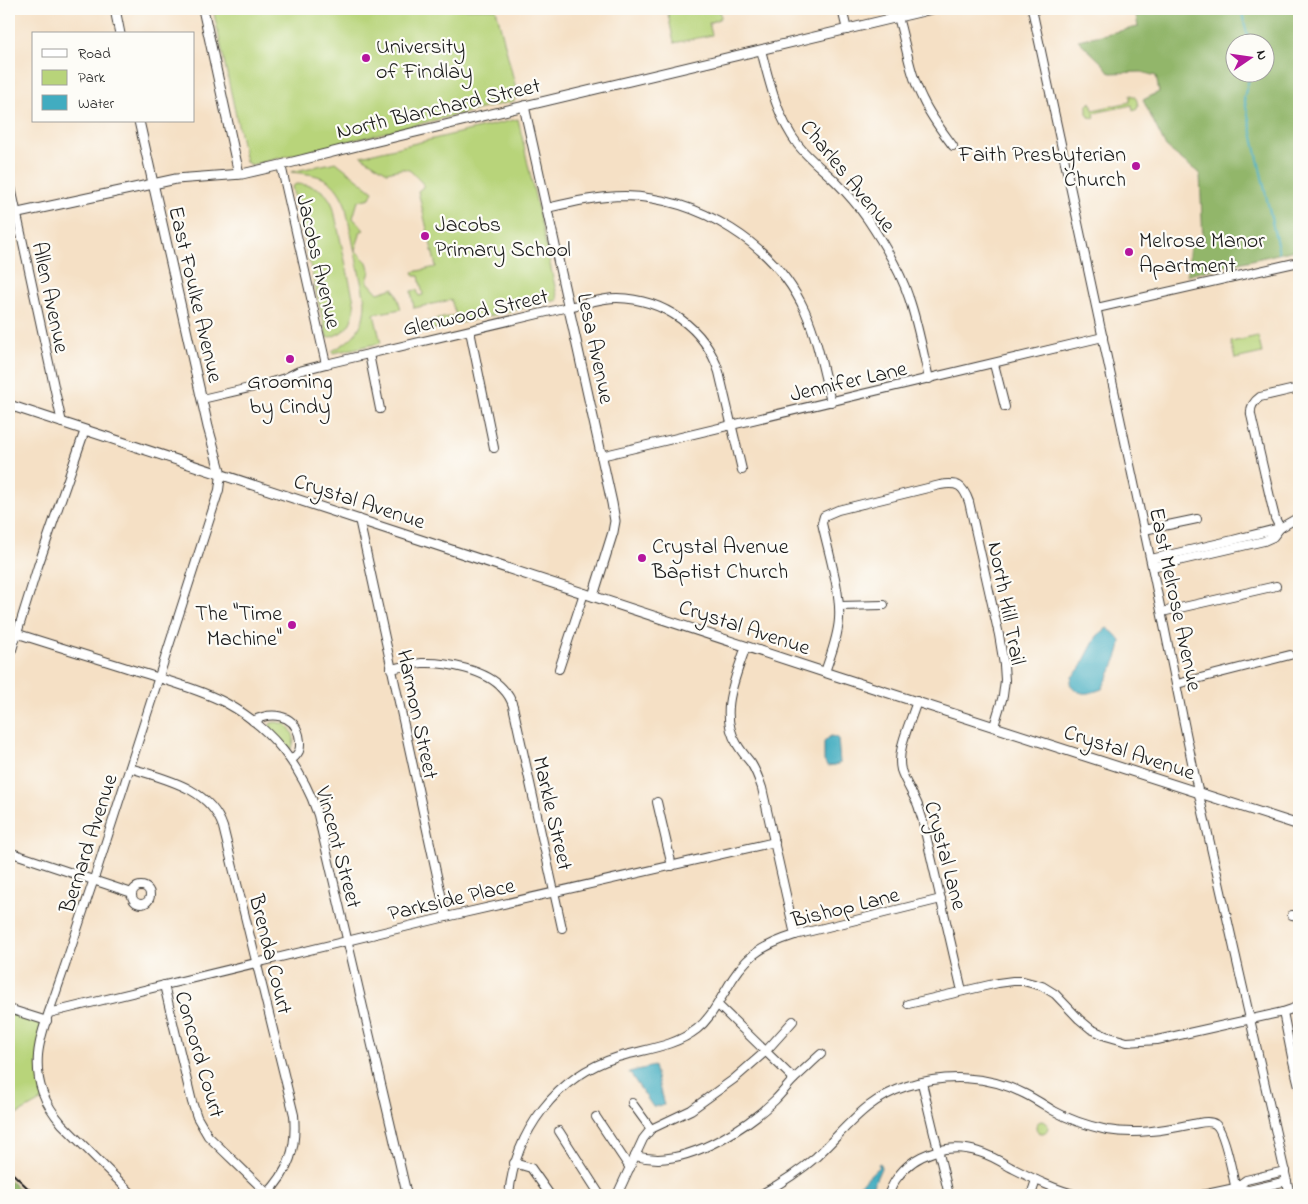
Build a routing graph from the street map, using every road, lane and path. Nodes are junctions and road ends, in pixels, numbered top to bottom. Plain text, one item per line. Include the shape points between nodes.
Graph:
1 (115, 9) edge
2 (202, 9) edge
3 (842, 9) edge
4 (932, 9) edge
5 (1032, 9) edge
6 (898, 18) junction
7 (847, 30) junction
8 (120, 32) edge
9 (761, 50) junction
10 (524, 106) junction
11 (139, 122) edge
12 (952, 146) dead end
13 (281, 165) junction
14 (239, 174) junction
15 (9, 178) edge
16 (153, 183) junction
17 (547, 208) junction
18 (13, 214) edge
19 (1299, 262) edge
20 (568, 307) junction
21 (1097, 308) junction
22 (470, 331) junction
23 (1103, 337) junction
24 (369, 354) junction
25 (326, 364) junction
26 (994, 364) junction
27 (929, 379) junction
28 (1299, 388) edge
29 (202, 399) junction
30 (830, 402) junction
31 (9, 406) edge
32 (1005, 407) dead end
33 (380, 409) dead end
34 (62, 423) junction
35 (731, 426) junction
36 (84, 430) junction
37 (494, 448) dead end
38 (601, 456) junction
39 (742, 470) dead end
40 (221, 474) junction
41 (1299, 517) edge
42 (1197, 518) dead end
43 (359, 519) junction
44 (1280, 528) junction
45 (1144, 530) junction
46 (1151, 563) junction
47 (1276, 586) dead end
48 (584, 593) junction
49 (594, 596) junction
50 (884, 605) dead end
51 (839, 606) junction
52 (1162, 612) junction
53 (9, 631) edge
54 (17, 634) junction
55 (746, 646) junction
56 (1290, 655) dead end
57 (9, 659) edge
58 (391, 669) junction
59 (559, 669) dead end
60 (826, 672) junction
61 (158, 678) junction
62 (1177, 684) junction
63 (917, 701) junction
64 (253, 721) junction
65 (994, 726) junction
66 (291, 760) junction
67 (130, 768) junction
68 (1198, 792) junction
69 (657, 802) dead end
70 (1299, 825) edge
71 (775, 842) junction
72 (9, 852) edge
73 (672, 866) junction
74 (93, 880) junction
75 (132, 893) dead end
76 (554, 893) junction
77 (941, 900) junction
78 (446, 917) junction
79 (562, 928) dead end
80 (795, 935) junction
81 (347, 941) junction
82 (256, 962) junction
83 (164, 985) junction
84 (962, 991) junction
85 (908, 1004) dead end
86 (1299, 1004) edge
87 (718, 1005) junction
88 (9, 1009) edge
89 (1283, 1012) junction
90 (48, 1017) junction
91 (1250, 1019) junction
92 (793, 1021) dead end
93 (766, 1051) junction
94 (821, 1054) dead end
95 (794, 1079) junction
96 (922, 1083) junction
97 (1299, 1086) edge
98 (632, 1103) dead end
99 (596, 1117) dead end
100 (651, 1129) junction
101 (559, 1131) dead end
102 (938, 1151) junction
103 (635, 1156) junction
104 (514, 1163) junction
105 (630, 1168) junction
106 (1285, 1171) junction
107 (1036, 1180) junction
108 (1287, 1181) junction
109 (1236, 1191) edge
110 (133, 1195) edge
111 (267, 1195) edge
112 (407, 1195) edge
113 (509, 1195) edge
114 (550, 1195) edge
115 (600, 1195) edge
116 (617, 1195) edge
117 (760, 1195) edge
118 (888, 1195) edge
119 (949, 1195) edge
120 (1031, 1195) edge
121 (1077, 1195) edge
122 (1202, 1195) edge
123 (1290, 1195) edge

1 - 8 street
2 - 14 street
3 - 7 street
4 - 6 street, North Blanchard Street
5 - 21 street, East Melrose Avenue
6 - 7 street, North Blanchard Street
6 - 12 street via 922,98
7 - 9 street, North Blanchard Street
9 - 10 street, North Blanchard Street
9 - 27 street, Charles Avenue via 774,99 786,127 807,156 838,183 868,219 892,260 908,296
10 - 13 street, North Blanchard Street
10 - 17 street, Lesa Avenue
11 - 16 street, East Foulke Avenue
13 - 14 street, North Blanchard Street
13 - 25 street, Jacobs Avenue
14 - 16 street, North Blanchard Street
15 - 18 street, Allen Avenue
16 - 18 street, North Blanchard Street
16 - 29 street, East Foulke Avenue
17 - 20 street, Lesa Avenue
17 - 30 street via 604,197 646,198 685,207 734,231 767,258 795,292 812,329
18 - 34 street, Allen Avenue
19 - 21 street
20 - 22 street, Glenwood Street
20 - 35 street, Glenwood Street via 606,299 626,299 654,305 681,319 696,332 712,354
20 - 38 street, Lesa Avenue
21 - 23 street, East Melrose Avenue
22 - 24 street, Glenwood Street
22 - 37 street
23 - 26 street, Jennifer Lane
23 - 45 street, East Melrose Avenue
24 - 25 street, Glenwood Street
24 - 33 street
25 - 29 street, Glenwood Street via 262,385
26 - 27 street, Jennifer Lane
26 - 32 street
27 - 30 street, Jennifer Lane
28 - 44 street via 1260,397 1250,410
29 - 40 street, East Foulke Avenue
30 - 35 street, Jennifer Lane
31 - 34 street, Crystal Avenue
34 - 36 street, Crystal Avenue
35 - 38 street, Jennifer Lane
35 - 39 street, Glenwood Street
36 - 40 street, Crystal Avenue
36 - 54 street
38 - 49 street, Lesa Avenue via 615,521
40 - 43 street, Crystal Avenue
40 - 61 street, Bernard Avenue via 219,490
41 - 44 street
42 - 45 street
43 - 48 street, Crystal Avenue
43 - 58 street, Harmon Street
44 - 46 street
45 - 46 street, East Melrose Avenue
46 - 52 street, East Melrose Avenue
47 - 52 street
48 - 49 street, Crystal Avenue
48 - 59 street
49 - 55 street, Crystal Avenue
50 - 51 street
51 - 60 street via 837,633
51 - 65 street, North Hill Trail via 822,523 824,516 940,485 954,483 962,488 975,526 1004,665 1003,696
52 - 62 street, East Melrose Avenue
53 - 54 street, Vincent Street
54 - 57 street
54 - 61 street, Vincent Street
55 - 60 street, Crystal Avenue
55 - 71 street via 728,705 730,725 737,744 757,773
56 - 62 street
58 - 76 street, Markle Street via 429,663 447,665 473,671 503,688 513,706
58 - 78 street, Harmon Street
60 - 63 street, Crystal Avenue
61 - 64 street, Vincent Street via 216,699
61 - 67 street, Bernard Avenue
62 - 68 street, East Melrose Avenue
63 - 65 street, Crystal Avenue
63 - 77 street, Crystal Lane via 902,745 900,766 922,818
64 - 66 street, Vincent Street
64 - 66 street via 273,715 293,724 300,744 299,751
65 - 68 street, Crystal Avenue
66 - 81 street, Vincent Street via 312,795
67 - 74 street, Bernard Avenue
67 - 82 street, Brenda Court via 190,789 218,814
68 - 70 street, Crystal Avenue
68 - 91 street, East Melrose Avenue
69 - 73 street
71 - 73 street, Parkside Place
71 - 80 street
72 - 74 street
73 - 76 street, Parkside Place
74 - 75 street
74 - 90 street, Bernard Avenue
76 - 78 street, Parkside Place
76 - 79 street, Markle Street
77 - 80 street, Bishop Lane
77 - 84 street, Crystal Lane
78 - 81 street, Parkside Place
80 - 87 street, Bishop Lane via 749,957
81 - 82 street, Parkside Place
81 - 112 street, Vincent Street
82 - 83 street, Parkside Place
82 - 111 street, Brenda Court via 295,1123 289,1163
83 - 90 street, Parkside Place
83 - 111 street, Concord Court via 199,1122 216,1145
84 - 85 street
84 - 91 street via 1013,981 1033,983 1055,994 1092,1029 1127,1042 1157,1040
86 - 89 street
87 - 93 street
87 - 104 street, Bishop Lane via 701,1026 682,1039 610,1060 568,1084 537,1116
88 - 90 street
89 - 91 street
89 - 97 street
90 - 110 street, Bernard Avenue via 38,1065 46,1103 62,1124
91 - 106 street, East Melrose Avenue
92 - 93 street
93 - 95 street
93 - 100 street via 691,1110
94 - 95 street
95 - 103 street via 759,1114 711,1145 665,1158
96 - 102 street
96 - 109 street via 944,1078 994,1083 1023,1093 1068,1118 1106,1130 1161,1131 1214,1123 1224,1139
96 - 117 street via 880,1098 856,1116 801,1169
98 - 100 street
99 - 105 street
100 - 103 street
101 - 115 street
102 - 107 street via 978,1151
102 - 118 street via 905,1169
102 - 119 street
103 - 105 street
104 - 113 street, Bishop Lane
104 - 114 street via 531,1168
105 - 116 street
106 - 108 street, East Melrose Avenue
106 - 109 street via 1246,1180
107 - 120 street
107 - 121 street
108 - 109 street
108 - 123 street, East Melrose Avenue
109 - 122 street

